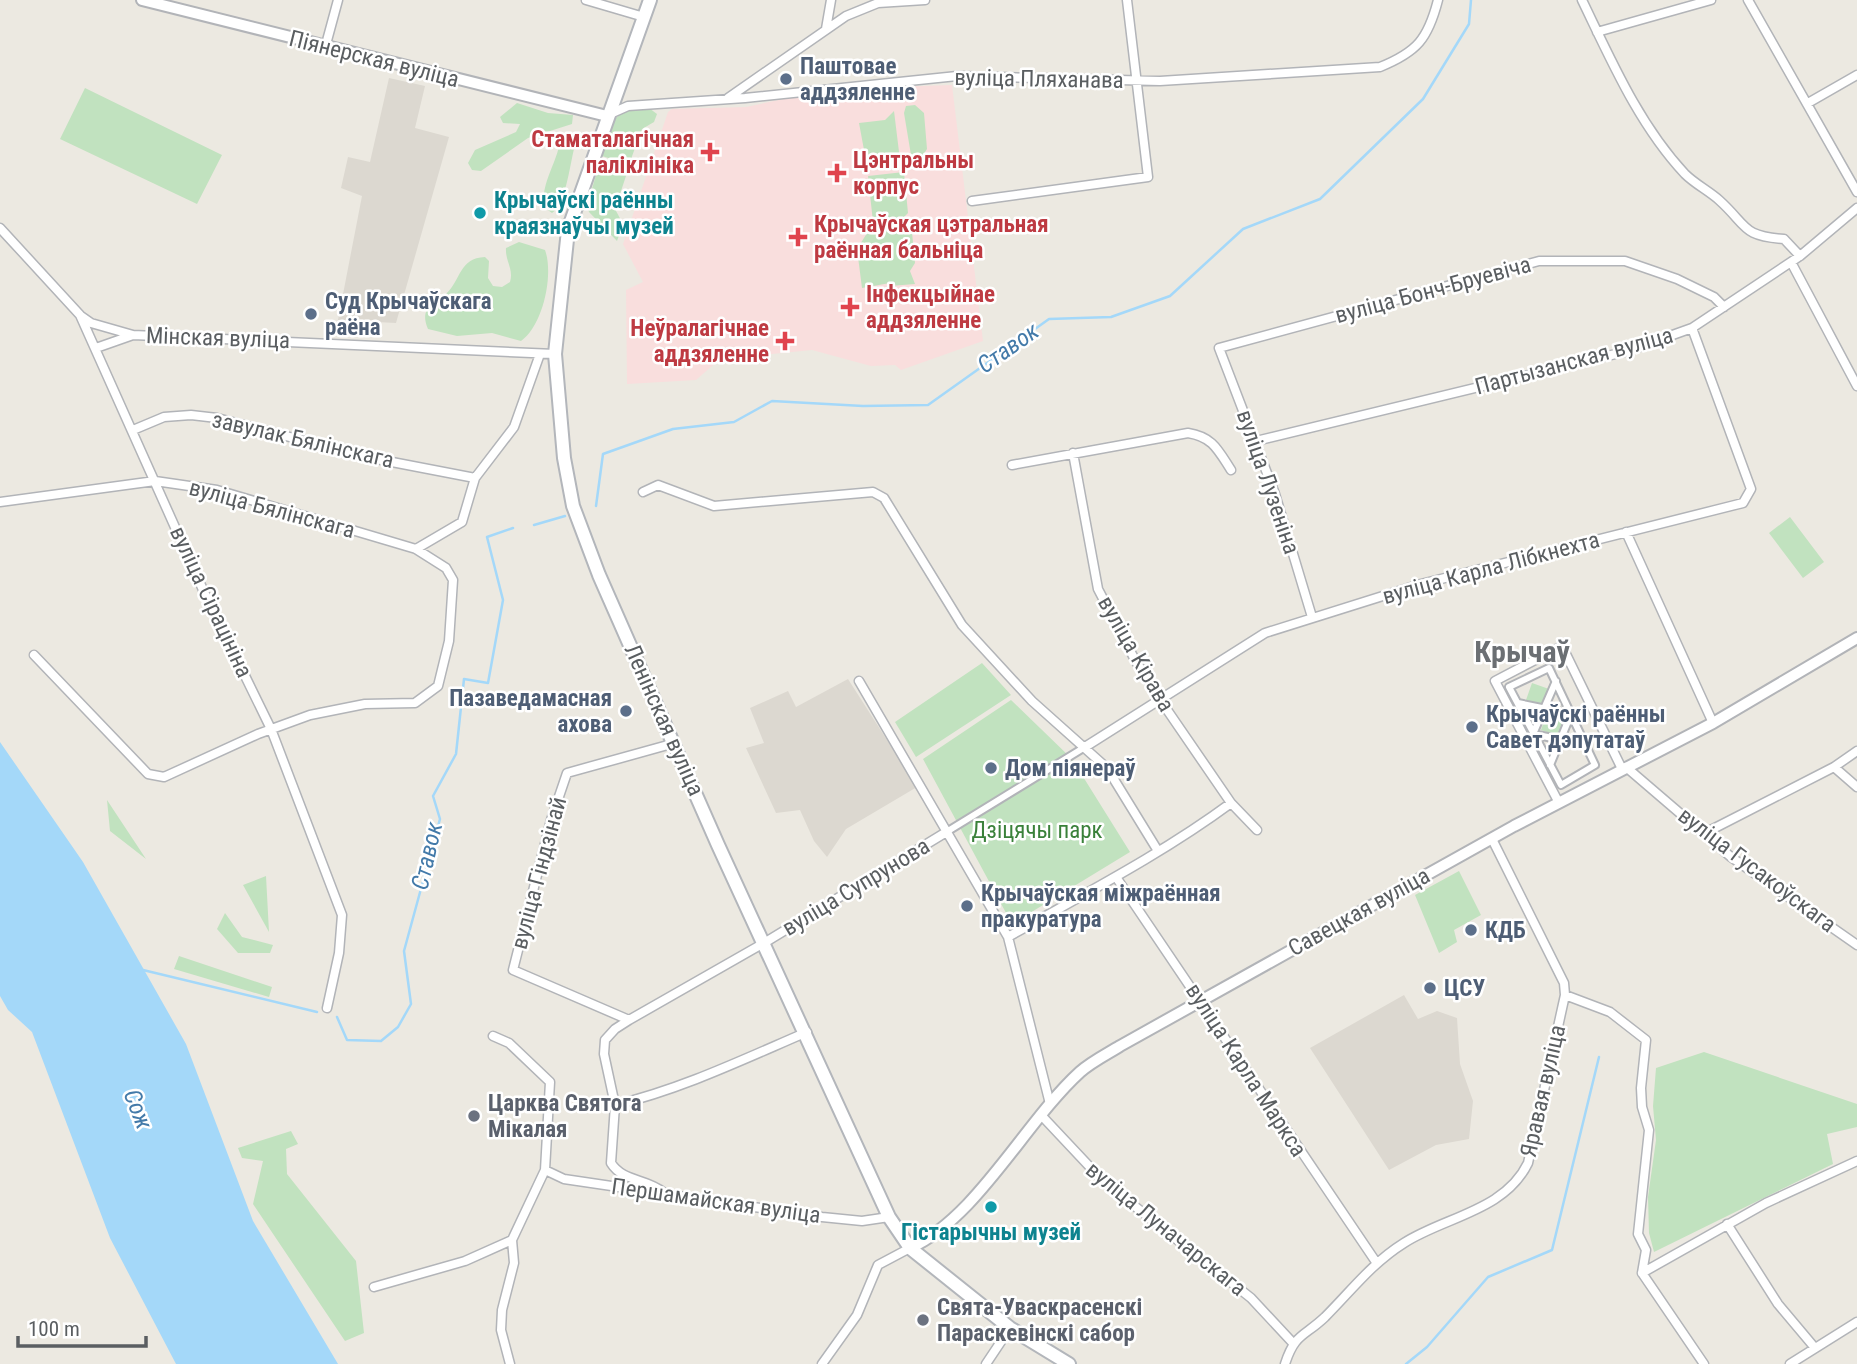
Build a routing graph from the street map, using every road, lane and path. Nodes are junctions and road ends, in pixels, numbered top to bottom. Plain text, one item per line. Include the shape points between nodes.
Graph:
1 (142, 0) edge
2 (338, 0) edge
3 (586, 0) edge
4 (650, 0) edge
5 (831, 0) edge
6 (925, 0) edge
7 (1127, 0) edge
8 (1438, 0) edge
9 (1582, 0) edge
10 (1711, 0) edge
11 (1748, 0) edge
12 (644, 17) junction
13 (827, 29) junction
14 (1597, 32) junction
15 (325, 48) junction
16 (1857, 75) edge
17 (1137, 81) junction
18 (726, 100) junction
19 (1808, 103) junction
20 (607, 116) junction
21 (1857, 192) edge
22 (972, 201) dead end
23 (1857, 208) edge
24 (0, 228) edge
25 (1800, 256) junction
26 (1791, 262) junction
27 (1724, 307) junction
28 (80, 315) junction
29 (1692, 328) junction
30 (133, 335) junction
31 (96, 348) junction
32 (1219, 348) joint
33 (540, 354) junction
34 (555, 354) junction
35 (1857, 386) edge
36 (133, 430) junction
37 (1256, 441) junction
38 (1073, 453) junction
39 (1012, 465) dead end
40 (1231, 470) dead end
41 (475, 478) junction
42 (155, 481) junction
43 (643, 492) dead end
44 (0, 502) edge
45 (1626, 532) junction
46 (416, 549) junction
47 (1312, 617) junction
48 (1857, 638) edge
49 (34, 655) dead end
50 (859, 681) dead end
51 (1556, 681) junction
52 (1161, 701) junction
53 (1517, 703) junction
54 (1544, 709) junction
55 (1572, 714) junction
56 (1713, 723) junction
57 (271, 729) junction
58 (1533, 734) junction
59 (1560, 740) junction
60 (675, 743) junction
61 (1586, 746) junction
62 (1085, 747) junction
63 (1857, 751) edge
64 (1550, 765) junction
65 (1834, 767) junction
66 (1624, 768) junction
67 (1857, 787) edge
68 (1231, 803) junction
69 (1559, 803) junction
70 (1256, 830) dead end
71 (948, 831) junction
72 (1705, 834) junction
73 (1492, 839) junction
74 (1158, 851) junction
75 (1116, 877) junction
76 (1009, 937) junction
77 (764, 943) junction
78 (1857, 945) edge
79 (1564, 995) junction
80 (1200, 1000) junction
81 (327, 1008) dead end
82 (629, 1020) junction
83 (807, 1032) junction
84 (493, 1036) dead end
85 (1050, 1104) junction
86 (615, 1105) junction
87 (1041, 1115) junction
88 (1857, 1161) edge
89 (545, 1170) junction
90 (663, 1192) junction
91 (890, 1217) junction
92 (1727, 1224) junction
93 (512, 1240) junction
94 (911, 1248) junction
95 (1376, 1262) junction
96 (1642, 1273) junction
97 (374, 1287) dead end
98 (1857, 1322) edge
99 (1010, 1328) junction
100 (1292, 1342) junction
101 (1815, 1348) junction
102 (510, 1364) edge
103 (822, 1364) edge
104 (986, 1364) edge
105 (1069, 1364) edge
106 (1285, 1364) edge
107 (1704, 1364) edge
108 (1790, 1364) edge

1 - 15 street, Піянерская вуліца
2 - 15 street
3 - 12 street
4 - 12 main road, Ленінская вуліца
5 - 13 street
6 - 13 street via 878,3
7 - 17 street
8 - 17 street, вуліца Пляханава via 1432,23 1409,55 1380,67
9 - 14 street
10 - 14 street
11 - 19 street
12 - 20 main road, Ленінская вуліца
13 - 18 street
14 - 25 street via 1645,122 1686,175 1748,230 1758,237 1784,239
15 - 20 street, Піянерская вуліца
16 - 19 street
17 - 18 street, вуліца Пляханава via 957,76
17 - 22 street via 1148,177
18 - 20 street, вуліца Пляханава via 628,106
19 - 21 street
20 - 34 main road, Ленінская вуліца via 568,230
23 - 25 street, Партызанская вуліца
24 - 28 street, вуліца Сірацініна
25 - 26 street, Партызанская вуліца
26 - 27 street, Партызанская вуліца
26 - 35 street
27 - 29 street, Партызанская вуліца
27 - 32 street, вуліца Бонч-Бруевіча via 1677,279 1625,261 1539,261
28 - 30 street, Мінская вуліца via 91,323
28 - 31 street, вуліца Сірацініна
29 - 37 street, Партызанская вуліца via 1628,351
29 - 45 street, вуліца Карла Лібкнехта via 1751,489 1743,503
30 - 31 street, Мінская вуліца
30 - 33 street, Мінская вуліца
31 - 36 street, вуліца Сірацініна
32 - 37 street, вуліца Лузеніна
33 - 34 street, Мінская вуліца
33 - 41 street via 514,427
34 - 60 main road, Ленінская вуліца via 573,506
36 - 41 street, завулак Бялінскага via 164,417 217,418 366,457
36 - 42 street, вуліца Сірацініна
37 - 47 street, вуліца Лузеніна
38 - 39 street
38 - 40 street via 1188,433 1213,441
38 - 52 street, вуліца Кірава via 1098,589
41 - 46 street via 462,522
42 - 44 street, вуліца Бялінскага
42 - 46 street, вуліца Бялінскага via 217,490
42 - 57 street, вуліца Сірацініна
43 - 62 street via 658,485 714,506 873,492 884,498 962,625 1032,701
45 - 47 street, вуліца Карла Лібкнехта
45 - 56 street
46 - 57 street, вуліца Бялінскага via 446,568 453,580 449,641 438,686 415,703 340,708
47 - 52 street, вуліца Карла Лібкнехта via 1265,633
48 - 56 street, Савецкая вуліца
49 - 57 street via 148,774 164,777
50 - 71 street
51 - 53 street via 1549,667 1509,687
51 - 54 street
51 - 55 street
52 - 62 street, вуліца Карла Лібкнехта
52 - 68 street, вуліца Кірава
53 - 54 street
53 - 58 street
54 - 55 street
54 - 58 street
55 - 59 street
55 - 61 street
56 - 66 street, Савецкая вуліца
57 - 81 street, вуліца Сірацініна via 342,915
58 - 59 street
58 - 64 street
59 - 61 street
59 - 64 street
60 - 77 main road, Ленінская вуліца
60 - 82 street, вуліца Гіндзінай via 567,773 513,970
61 - 64 street via 1595,765 1561,785
62 - 71 street
62 - 74 street via 1107,768
63 - 65 street
65 - 67 street
65 - 72 street
66 - 69 street, Савецкая вуліца
66 - 69 street via 1563,646 1495,681
66 - 72 street, вуліца Гусакоўскага
68 - 70 street, вуліца Кірава
68 - 74 street
69 - 73 street, Савецкая вуліца
71 - 76 street
71 - 77 street, вуліца Супрунова
72 - 78 street, вуліца Гусакоўскага
73 - 79 street, Яравая вуліца via 1556,962
73 - 80 street, Савецкая вуліца
74 - 75 street
75 - 76 street
75 - 80 street, вуліца Карла Маркса
76 - 85 street
77 - 82 street, вуліца Супрунова
77 - 83 main road, Ленінская вуліца
79 - 95 street, Яравая вуліца via 1526,1168 1479,1210 1432,1227
79 - 96 street via 1610,1012 1646,1040 1641,1087 1649,1130 1638,1234 1646,1250
80 - 85 street, Савецкая вуліца via 1081,1070
80 - 95 street, вуліца Карла Маркса
82 - 86 street via 606,1040
83 - 86 street via 649,1097
83 - 91 main road, Ленінская вуліца
84 - 89 street via 509,1043 550,1082
85 - 87 street, Савецкая вуліца
86 - 90 street via 611,1163 622,1176 653,1184
87 - 94 street, Савецкая вуліца via 979,1190 935,1234
87 - 100 street, вуліца Луначарскага via 1104,1182 1251,1297
88 - 92 street
89 - 90 street, Першамайская вуліца via 564,1179
89 - 93 street
90 - 91 street, Першамайская вуліца via 822,1217 862,1221
91 - 94 main road, Ленінская вуліца
92 - 96 street
92 - 101 street via 1777,1304
93 - 97 street via 465,1261
93 - 102 street via 514,1263 501,1330
94 - 99 main road, Ленінская вуліца
94 - 103 street via 878,1265 857,1315
95 - 100 street, Яравая вуліца via 1324,1318
96 - 107 street
98 - 101 street
99 - 104 street
99 - 105 main road, Ленінская вуліца
100 - 106 street
101 - 108 street

